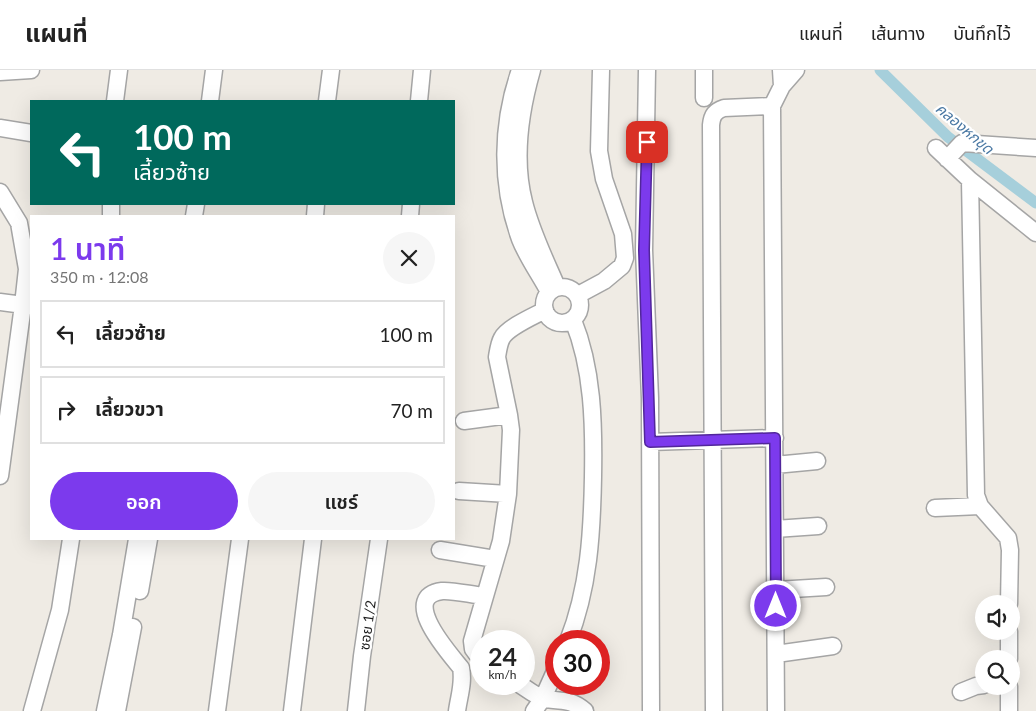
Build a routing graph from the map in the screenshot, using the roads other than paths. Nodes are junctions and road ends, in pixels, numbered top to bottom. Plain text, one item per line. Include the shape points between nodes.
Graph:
1 (31, 70) edge
2 (119, 70) edge
3 (203, 70) edge
4 (214, 70) edge
5 (330, 70) edge
6 (422, 70) edge
7 (520, 70) edge
8 (532, 70) edge
9 (601, 70) edge
10 (647, 70) edge
11 (704, 70) edge
12 (796, 70) edge
13 (0, 72) edge
14 (781, 78) edge
15 (704, 98) dead end
16 (518, 99) junction
17 (115, 100) edge
18 (199, 100) edge
19 (210, 100) edge
20 (327, 100) edge
21 (419, 100) edge
22 (772, 106) junction
23 (0, 128) edge
24 (30, 133) edge
25 (1036, 148) edge
26 (970, 180) junction
27 (0, 192) edge
28 (1036, 233) edge
29 (553, 290) junction
30 (578, 295) junction
31 (0, 302) edge
32 (27, 306) edge
33 (545, 310) junction
34 (573, 320) junction
35 (510, 415) junction
36 (464, 421) dead end
37 (775, 438) junction
38 (712, 440) junction
39 (650, 442) junction
40 (817, 461) dead end
41 (775, 465) junction
42 (0, 476) edge
43 (459, 491) dead end
44 (508, 494) junction
45 (980, 506) junction
46 (935, 508) dead end
47 (818, 526) dead end
48 (776, 529) junction
49 (71, 540) edge
50 (137, 540) edge
51 (149, 540) edge
52 (240, 540) edge
53 (313, 540) edge
54 (379, 540) edge
55 (440, 550) dead end
56 (495, 559) junction
57 (826, 586) dead end
58 (776, 590) junction
59 (1010, 595) edge
60 (484, 596) junction
61 (475, 630) edge
62 (573, 630) edge
63 (833, 646) dead end
64 (776, 654) junction
65 (975, 686) edge
66 (961, 692) dead end
67 (545, 693) edge
68 (529, 695) edge
69 (1009, 695) edge
70 (539, 705) edge
71 (32, 711) edge
72 (105, 711) edge
73 (117, 711) edge
74 (217, 711) edge
75 (292, 711) edge
76 (356, 711) edge
77 (457, 711) edge
78 (585, 711) edge
79 (651, 711) edge
80 (714, 711) edge
81 (776, 711) edge
82 (1009, 711) edge

1 - 13 street
2 - 17 street
3 - 18 street
4 - 19 street
5 - 20 street
6 - 21 street
7 - 16 street
8 - 16 street
9 - 30 street via 599,152 604,179 624,234 625,258 622,266 604,281
10 - 39 street via 644,250
11 - 15 street
12 - 14 street
14 - 22 street
16 - 29 street via 519,140 514,184 524,201
22 - 37 street
22 - 38 street via 724,108 717,110 712,118
23 - 24 street
25 - 26 street via 950,151
26 - 28 street
26 - 45 street via 976,496
27 - 32 street via 19,223 24,244
29 - 30 street via 565,287
29 - 33 street via 545,301
30 - 34 street via 580,308
31 - 32 street
32 - 42 street
33 - 34 street via 556,322
33 - 35 street via 508,331 502,338 497,357
34 - 62 street via 585,356 594,424 590,548 584,592
35 - 36 street
35 - 44 street
37 - 38 street
37 - 41 street
38 - 39 street
38 - 80 street
39 - 79 street
40 - 41 street
41 - 48 street
43 - 44 street
44 - 56 street
45 - 46 street
45 - 59 street via 1008,538
47 - 48 street
48 - 58 street
49 - 71 street via 60,610
50 - 72 street
51 - 73 street
52 - 74 street
53 - 75 street
54 - 76 street, ซอย 1/2
55 - 56 street
56 - 60 street
57 - 58 street
58 - 64 street
60 - 61 street
60 - 77 street via 442,591 430,595 425,603 429,626 461,668 462,687
63 - 64 street
64 - 81 street
65 - 66 street
67 - 70 street
68 - 70 street
69 - 82 street
70 - 78 street via 564,700

